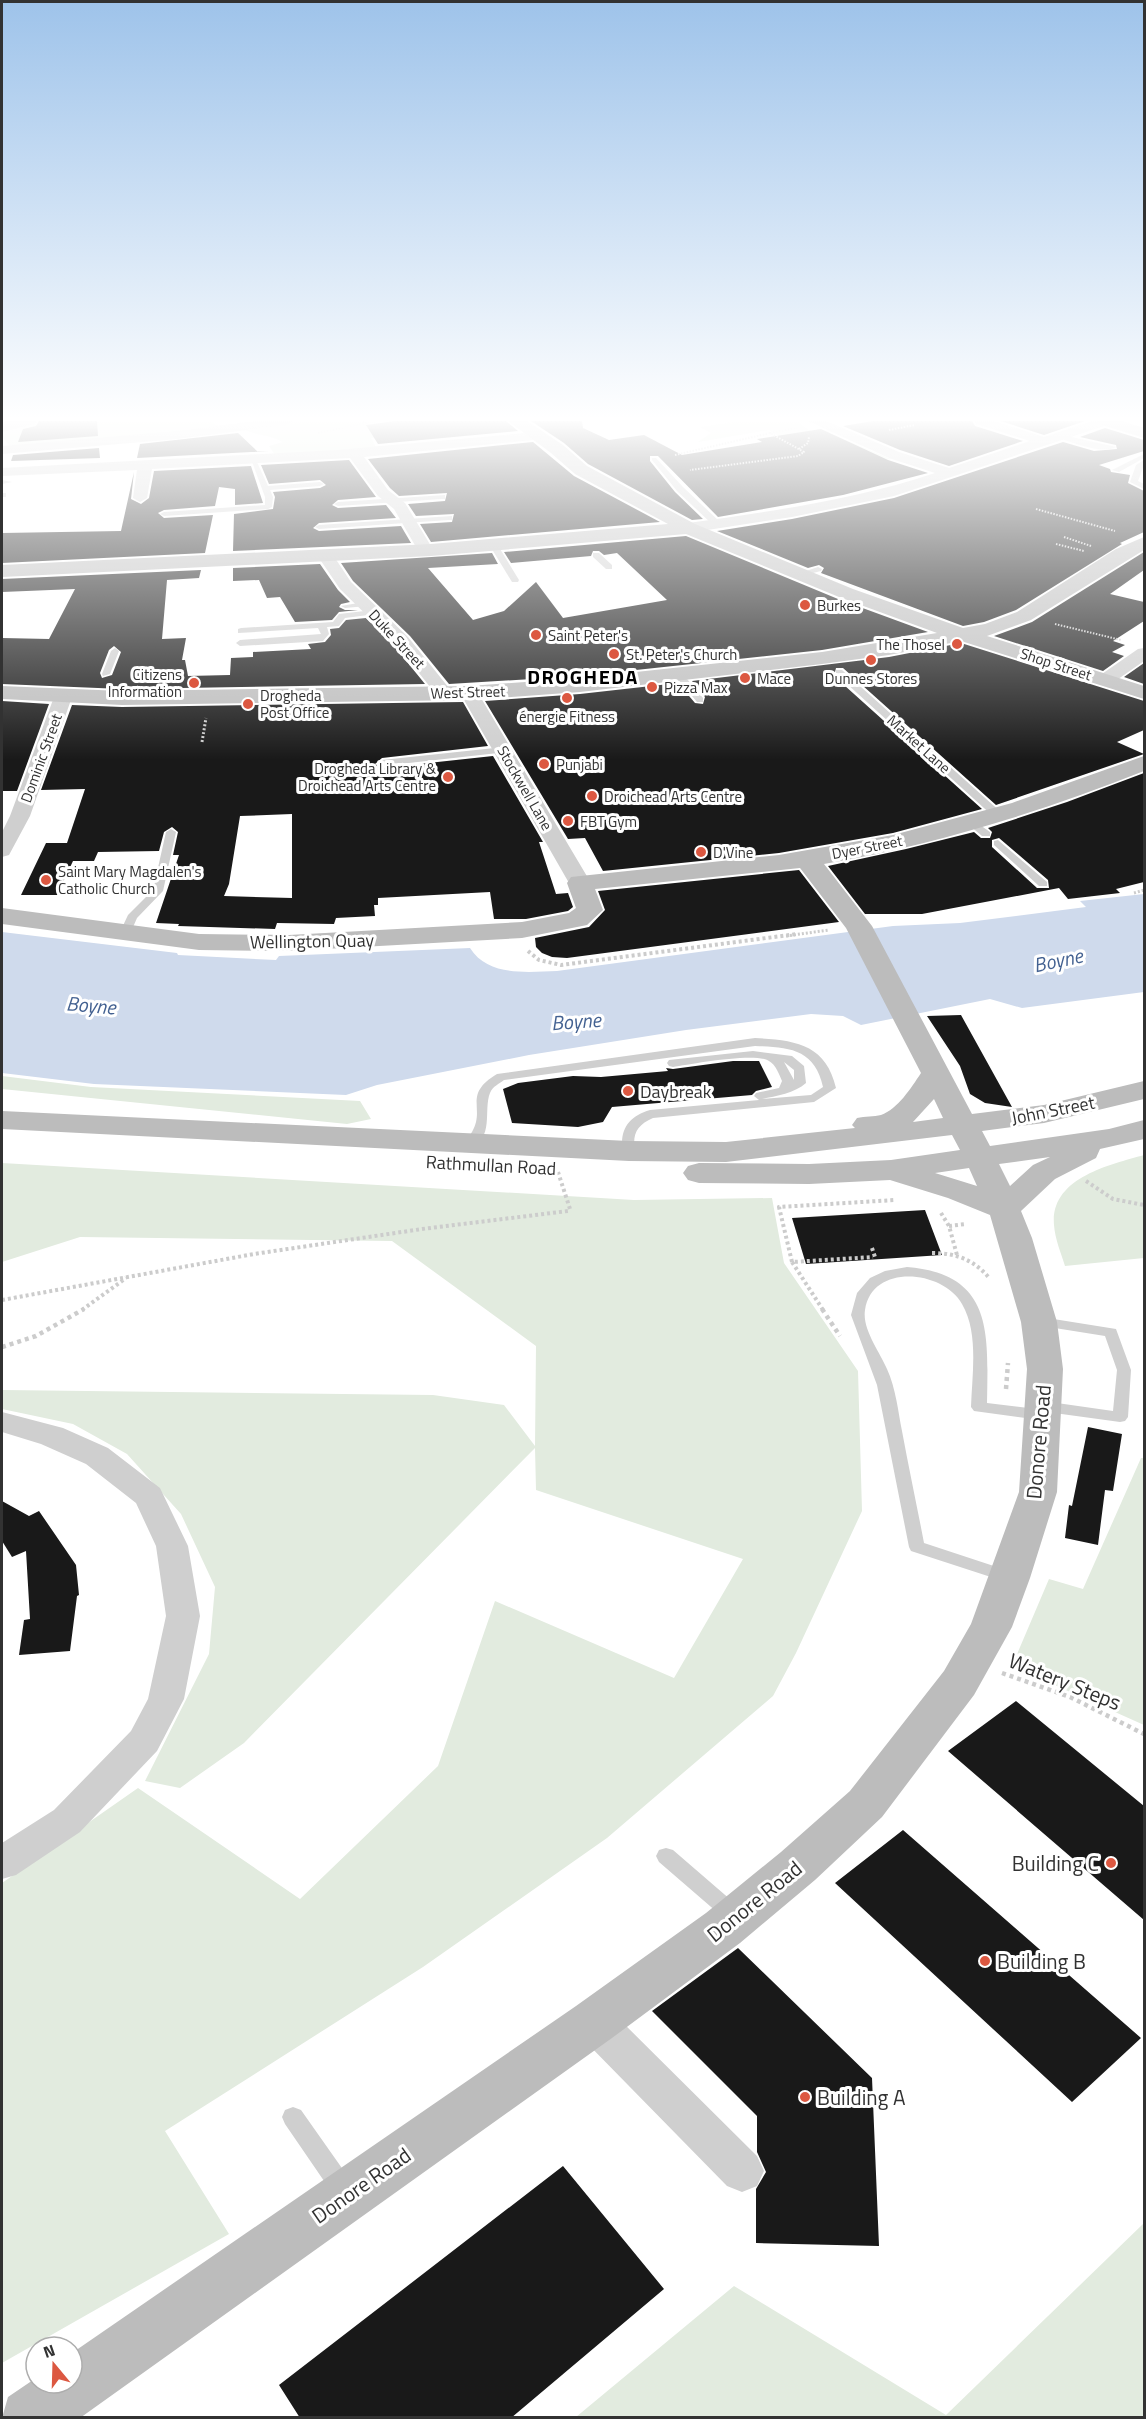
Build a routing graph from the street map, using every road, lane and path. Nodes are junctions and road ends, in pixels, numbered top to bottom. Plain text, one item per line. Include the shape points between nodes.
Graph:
1 (417, 534) edge
2 (644, 534) edge
3 (705, 534) edge
4 (1144, 543) edge
5 (494, 546) junction
6 (426, 551) junction
7 (596, 555) dead end
8 (327, 558) junction
9 (609, 567) dead end
10 (2, 571) edge
11 (515, 580) dead end
12 (345, 606) dead end
13 (369, 608) junction
14 (1024, 616) junction
15 (322, 626) junction
16 (241, 631) dead end
17 (966, 635) junction
18 (1123, 641) dead end
19 (240, 643) dead end
20 (115, 651) dead end
21 (1144, 653) edge
22 (839, 672) dead end
23 (106, 674) dead end
24 (679, 675) junction
25 (1105, 680) junction
26 (2, 693) edge
27 (444, 693) junction
28 (469, 693) junction
29 (1144, 693) edge
30 (63, 697) junction
31 (700, 700) dead end
32 (207, 714) dead end
33 (202, 742) dead end
34 (504, 750) junction
35 (382, 763) dead end
36 (1144, 763) edge
37 (11, 815) edge
38 (986, 824) junction
39 (171, 832) dead end
40 (998, 843) dead end
41 (2, 851) edge
42 (807, 859) junction
43 (580, 883) junction
44 (1043, 884) dead end
45 (1144, 890) edge
46 (1134, 893) dead end
47 (2, 916) edge
48 (860, 928) junction
49 (522, 930) junction
50 (126, 933) junction
51 (602, 1064) junction
52 (935, 1074) junction
53 (1144, 1090) edge
54 (650, 1114) junction
55 (2, 1120) edge
56 (962, 1125) junction
57 (1144, 1129) edge
58 (1112, 1138) junction
59 (2, 1141) edge
60 (469, 1143) junction
61 (629, 1151) junction
62 (726, 1152) junction
63 (980, 1158) junction
64 (1061, 1163) junction
65 (556, 1168) junction
66 (895, 1185) junction
67 (1144, 1205) edge
68 (935, 1207) dead end
69 (990, 1216) junction
70 (949, 1226) junction
71 (872, 1248) dead end
72 (926, 1254) dead end
73 (957, 1255) junction
74 (885, 1256) dead end
75 (874, 1257) junction
76 (792, 1262) junction
77 (128, 1277) junction
78 (993, 1283) dead end
79 (2, 1300) edge
80 (1039, 1322) junction
81 (841, 1339) dead end
82 (2, 1347) edge
83 (1008, 1363) dead end
84 (1006, 1399) dead end
85 (1043, 1410) junction
86 (2, 1422) edge
87 (1010, 1578) junction
88 (971, 1662) junction
89 (1144, 1734) edge
90 (666, 1856) dead end
91 (2, 1863) edge
92 (736, 1917) junction
93 (594, 2022) junction
94 (293, 2117) dead end
95 (742, 2171) dead end
96 (347, 2195) junction
97 (29, 2418) edge

1 - 6 street
2 - 5 street via 583,542
3 - 17 street, Shop Street via 809,571 867,601
4 - 14 street, West Street
5 - 6 street
5 - 11 lane
6 - 8 street
7 - 9 lane
8 - 10 street
8 - 13 street, Duke Street via 336,578
12 - 13 lane
13 - 15 lane via 342,616 336,624
13 - 27 street, Duke Street via 410,649
14 - 17 street, West Street
14 - 18 path
15 - 16 lane
15 - 19 lane via 323,638
17 - 24 street, West Street via 889,649
17 - 25 street, Shop Street
20 - 23 lane
21 - 25 street
22 - 38 lane, Market Lane
24 - 28 street, West Street
24 - 31 lane
25 - 29 street, Shop Street
26 - 30 street, West Street
27 - 28 street, West Street
27 - 30 street, West Street
28 - 34 street, Stockwell Lane
30 - 37 street, Dominic Street
32 - 33 path
34 - 35 lane
34 - 43 street, Stockwell Lane
36 - 38 street, Dyer Street
37 - 41 street, Dominic Street
38 - 42 street, Dyer Street
39 - 50 lane via 158,891 132,917
40 - 44 lane
42 - 43 street, Dyer Street
42 - 48 street, Donore Road via 836,904
43 - 49 street, Wellington Quay via 590,910 578,920
45 - 46 path
47 - 50 street, Wellington Quay
48 - 49 path via 561,965 543,963 530,955
48 - 52 street, Donore Road
49 - 50 street, Wellington Quay via 289,943 199,942
51 - 54 lane via 659,1065 751,1054 771,1056 782,1066 788,1081 784,1090 770,1094 682,1104
51 - 54 lane via 755,1042 786,1043 810,1052 828,1074 830,1088 814,1098
51 - 60 lane via 501,1077 490,1082 483,1090 479,1131
52 - 56 street, Donore Road
52 - 62 street via 922,1097 889,1123 764,1136
53 - 56 street, John Street via 1044,1114
54 - 61 lane via 628,1127
55 - 60 street, Rathmullan Road
56 - 62 street, Rathmullan Road
56 - 63 street, Donore Road
57 - 58 street, John Street
58 - 63 street, John Street
58 - 64 street
59 - 65 street, Rathmullan Road
60 - 61 street, Rathmullan Road
61 - 62 street, Rathmullan Road
63 - 66 street, Rathmullan Road
63 - 69 street, Donore Road
64 - 67 path via 1108,1198
64 - 69 street
65 - 66 street, Rathmullan Road via 798,1174
65 - 77 path via 568,1211 254,1254
66 - 69 street via 927,1179
66 - 76 path via 779,1207
68 - 70 path
69 - 70 path
69 - 80 street, Donore Road
70 - 73 path
71 - 75 path
72 - 73 path
73 - 78 path via 983,1269
74 - 75 path
75 - 76 path
76 - 81 path
77 - 79 path
77 - 82 path via 77,1314
80 - 85 street, Donore Road
80 - 85 lane via 1111,1332 1124,1370 1120,1417
83 - 84 path
85 - 87 street, Donore Road via 1038,1492
85 - 87 lane via 979,1407 980,1338 968,1300 957,1288 922,1272 902,1272 874,1280 863,1290 857,1311 882,1374 917,1546
86 - 91 street via 52,1436 97,1456 149,1496 172,1546 183,1616 166,1699 144,1741 67,1821
87 - 88 street, Donore Road via 991,1627
88 - 89 path, Watery Steps via 1070,1697
88 - 92 street, Donore Road via 866,1804
90 - 92 lane
92 - 93 street, Donore Road
93 - 95 street
93 - 96 street, Donore Road
94 - 96 lane
96 - 97 street, Donore Road

